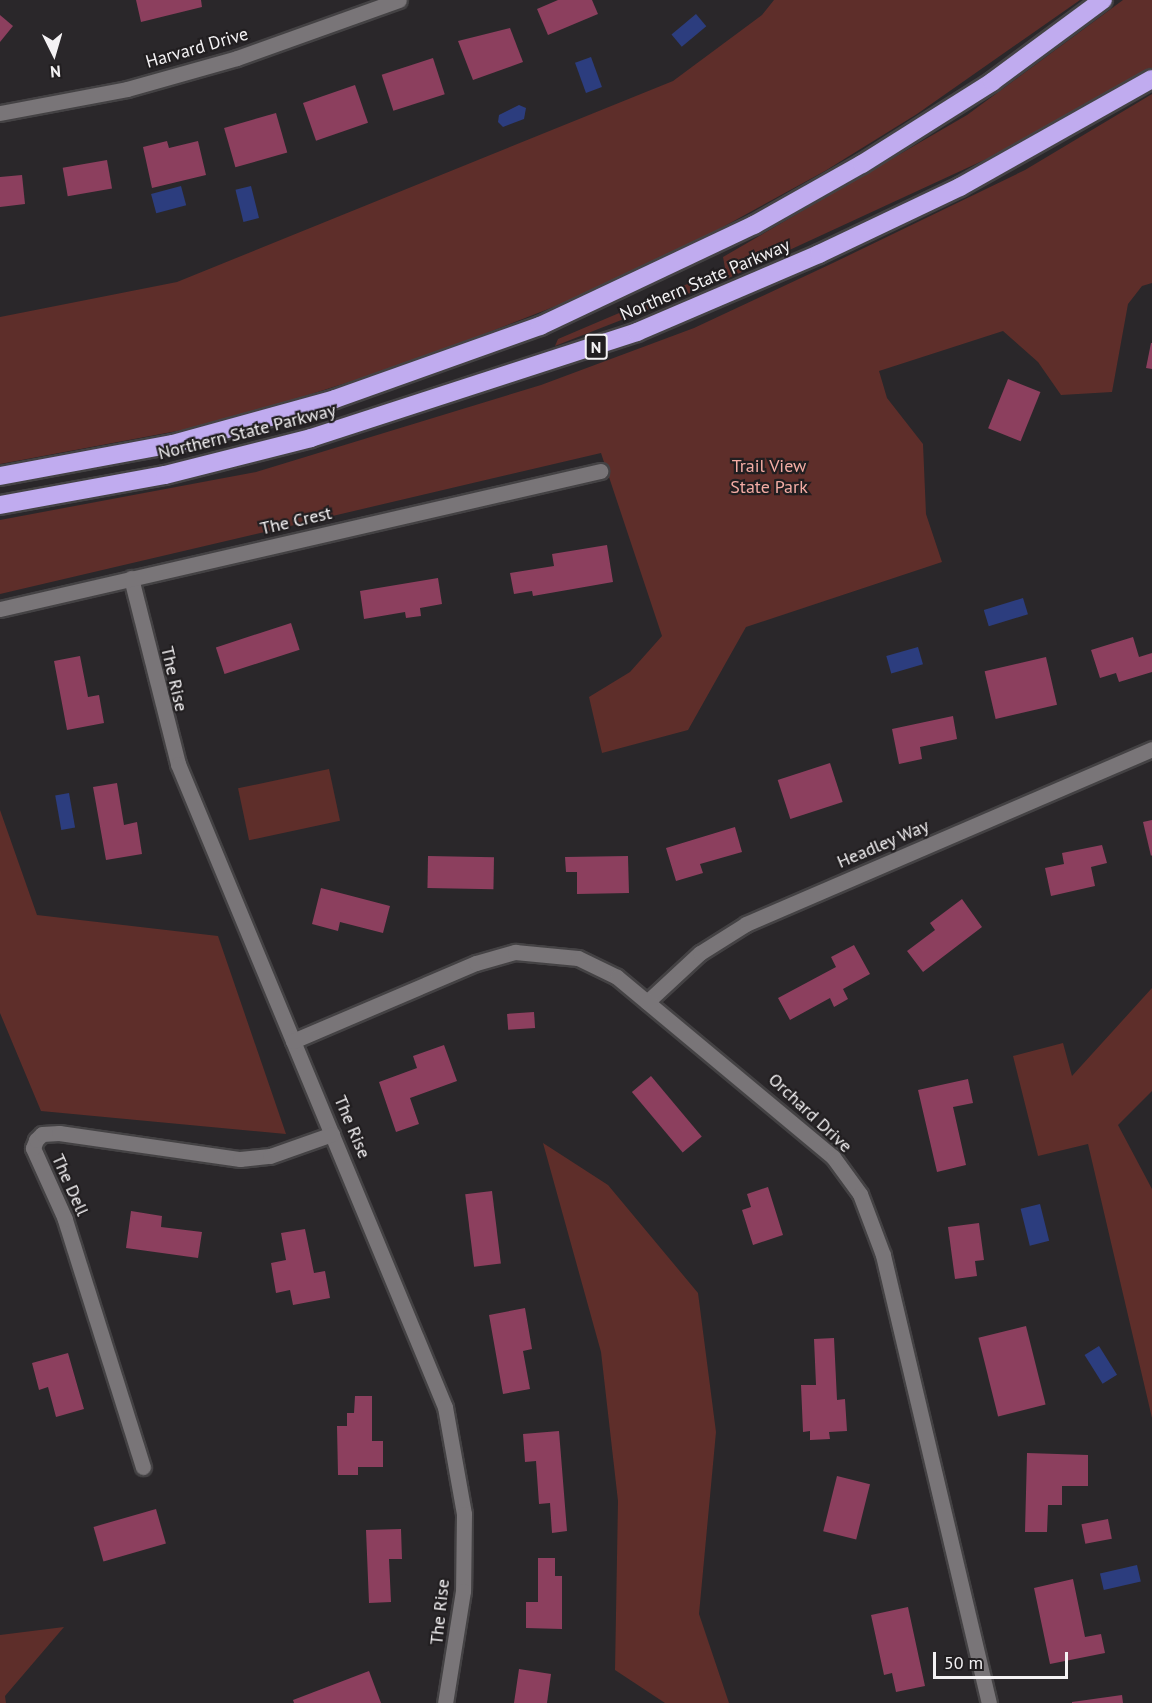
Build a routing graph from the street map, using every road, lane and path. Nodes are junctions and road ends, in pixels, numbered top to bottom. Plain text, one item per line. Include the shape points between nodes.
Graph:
1 (399, 0) edge
2 (1103, 0) edge
3 (1152, 79) edge
4 (0, 112) edge
5 (600, 471) dead end
6 (0, 476) edge
7 (0, 505) edge
8 (131, 578) junction
9 (0, 609) edge
10 (1152, 749) edge
11 (647, 1002) junction
12 (293, 1041) junction
13 (332, 1134) junction
14 (143, 1467) dead end
15 (445, 1703) edge
16 (989, 1703) edge

1 - 4 street, Harvard Drive via 237,58 127,89
2 - 6 highway, Northern State Parkway / N via 992,82 862,164 754,225 540,326 335,399 173,444
3 - 7 highway, Northern State Parkway / N via 960,187 819,254 615,340 311,438 165,475
5 - 8 street, The Crest
8 - 9 street, The Crest
8 - 12 street, The Rise via 178,764
10 - 11 street, Headley Way via 746,924 700,953
11 - 12 street, Orchard Drive via 616,977 578,958 515,952 476,963
11 - 16 street, Orchard Drive via 833,1157 860,1194 883,1255
12 - 13 street, The Rise
13 - 14 street, The Dell via 270,1156 240,1159 59,1133 42,1134 36,1140 33,1149 64,1219
13 - 15 street, The Rise via 424,1346 456,1449 464,1514 463,1591

